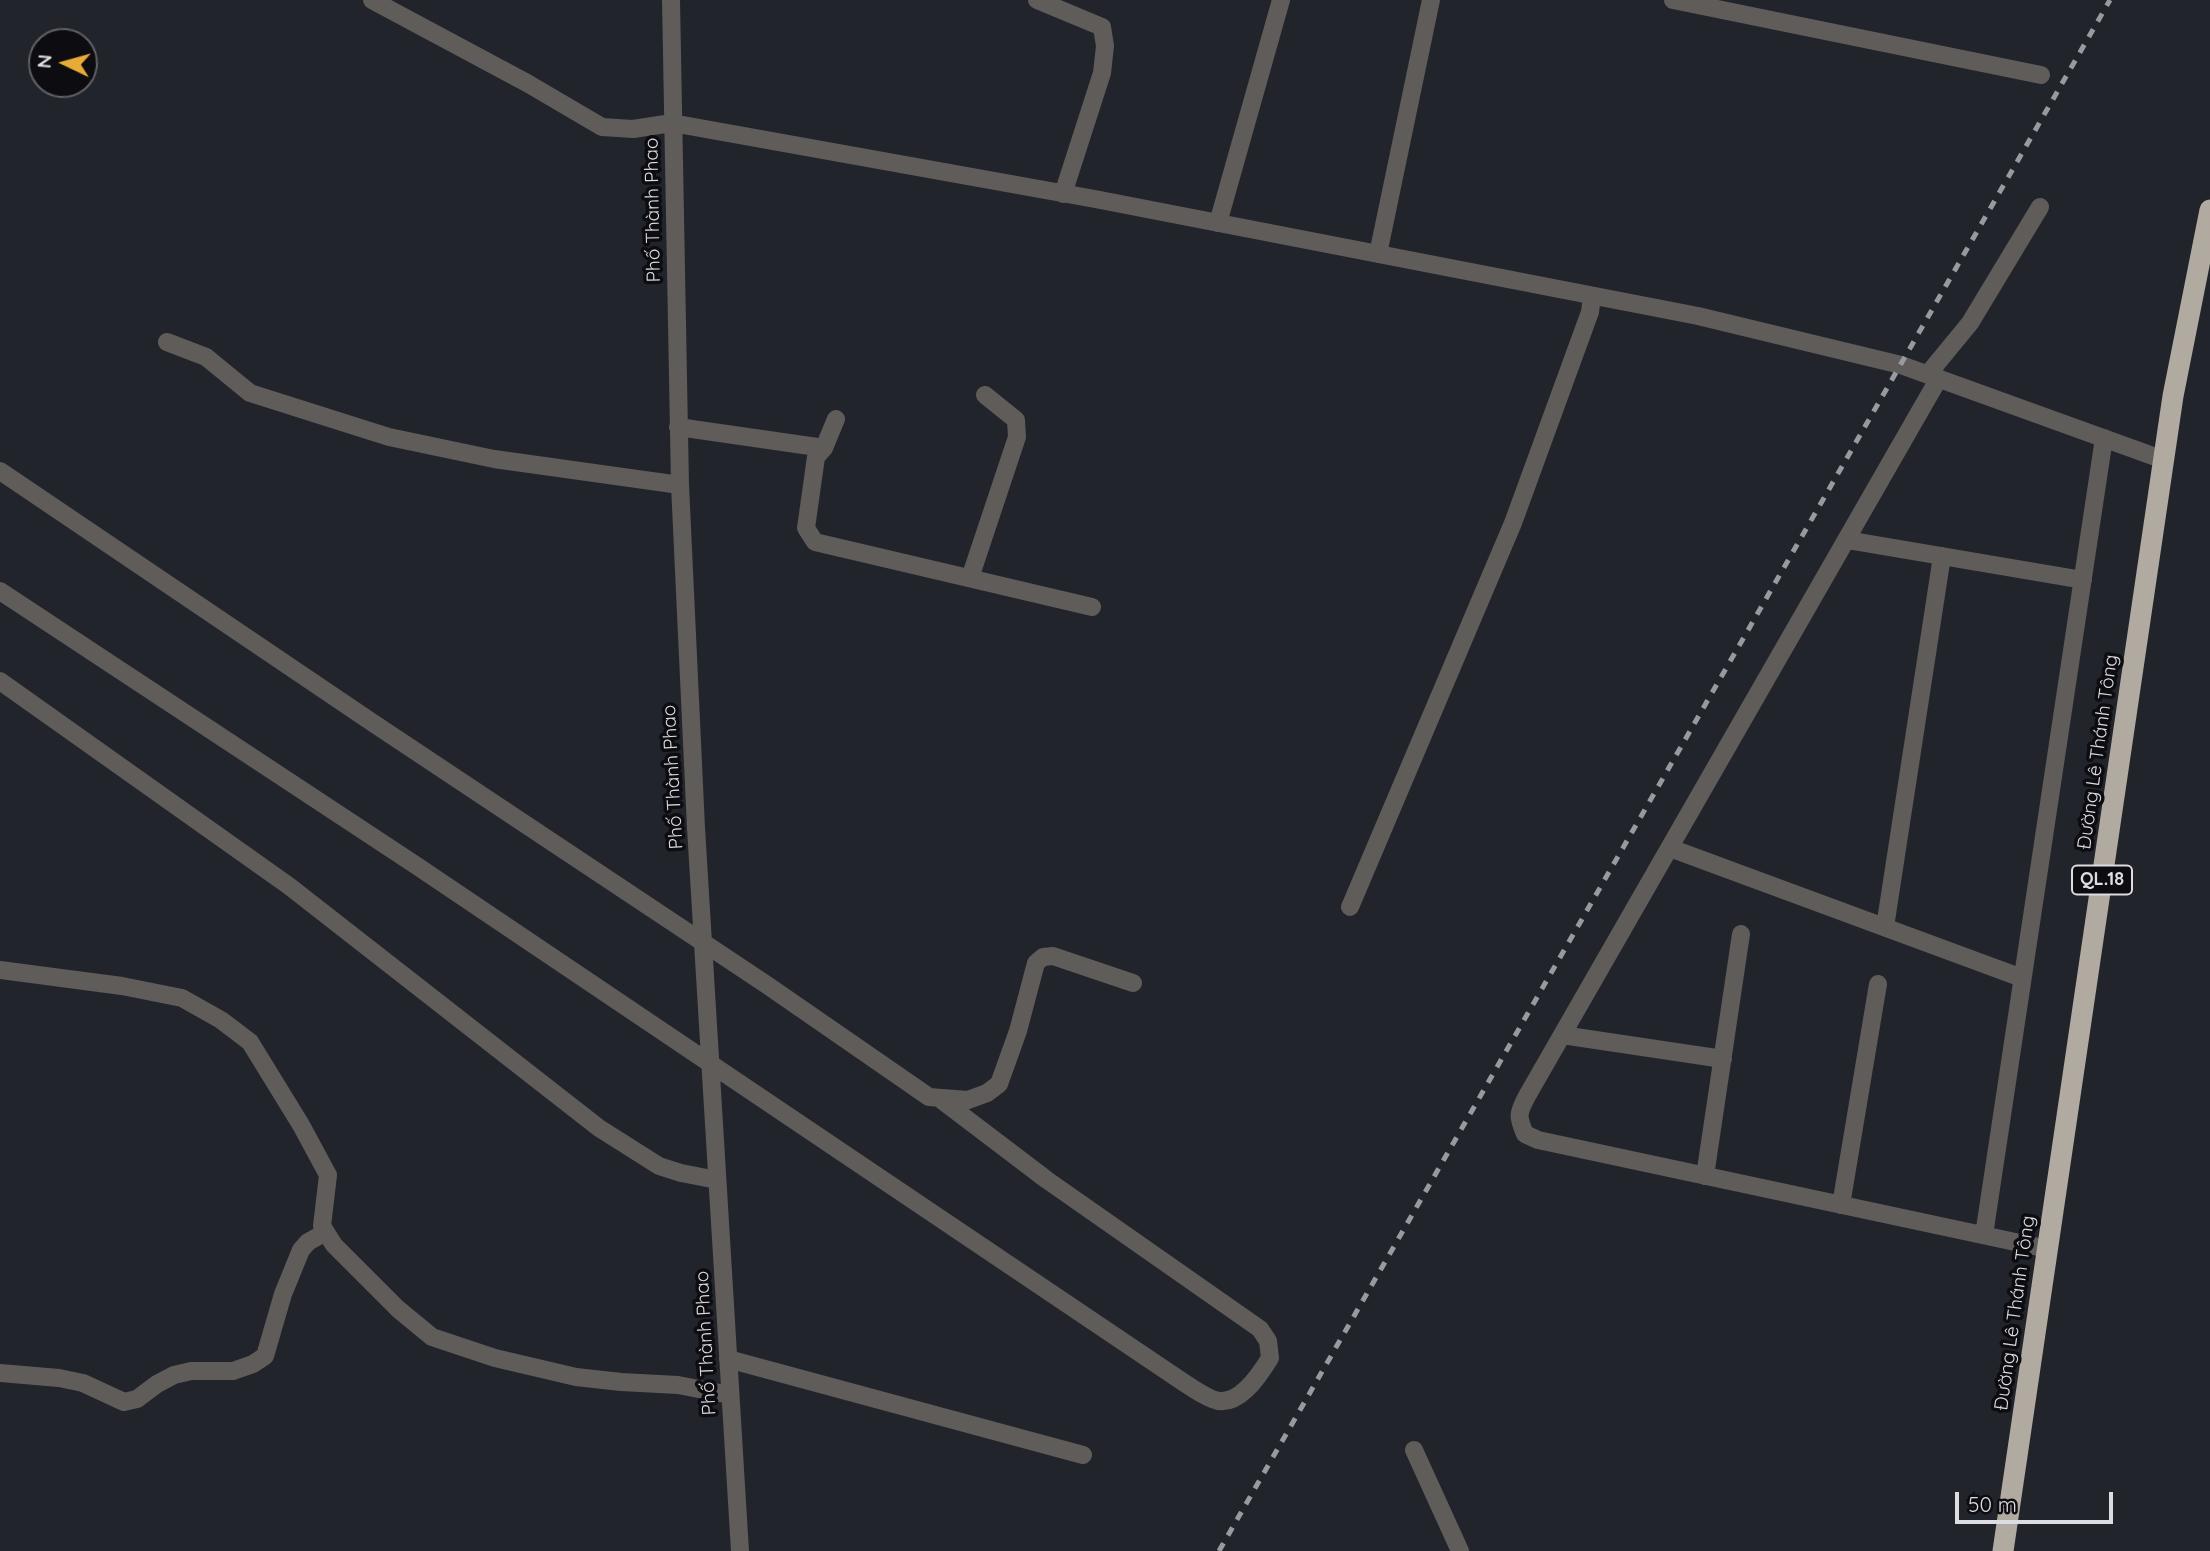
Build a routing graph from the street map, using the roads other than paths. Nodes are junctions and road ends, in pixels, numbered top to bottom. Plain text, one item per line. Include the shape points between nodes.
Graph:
1 (372, 0) edge
2 (671, 0) edge
3 (1037, 0) edge
4 (1281, 0) edge
5 (1431, 0) edge
6 (1673, 0) edge
7 (2041, 75) dead end
8 (673, 123) junction
9 (1063, 194) junction
10 (2040, 207) dead end
11 (2210, 210) edge
12 (1218, 223) junction
13 (1378, 254) junction
14 (1592, 296) junction
15 (167, 342) dead end
16 (1933, 376) junction
17 (985, 395) dead end
18 (836, 419) dead end
19 (678, 427) junction
20 (2104, 438) junction
21 (824, 448) junction
22 (2164, 460) junction
23 (0, 471) edge
24 (680, 485) junction
25 (1847, 540) junction
26 (1942, 556) junction
27 (970, 578) junction
28 (2082, 580) junction
29 (0, 591) edge
30 (1091, 607) dead end
31 (0, 681) edge
32 (1670, 848) junction
33 (1350, 907) dead end
34 (1885, 928) junction
35 (1741, 934) dead end
36 (704, 949) junction
37 (0, 970) edge
38 (2022, 978) junction
39 (1133, 983) dead end
40 (1878, 984) dead end
41 (1562, 1035) junction
42 (710, 1056) junction
43 (1723, 1059) junction
44 (939, 1098) junction
45 (1705, 1176) junction
46 (718, 1180) junction
47 (1841, 1205) junction
48 (326, 1231) junction
49 (1983, 1235) junction
50 (2048, 1249) junction
51 (728, 1359) junction
52 (0, 1373) edge
53 (730, 1395) junction
54 (1414, 1450) dead end
55 (1083, 1455) dead end
56 (740, 1551) edge
57 (1460, 1551) edge
58 (2003, 1551) edge

1 - 8 street via 602,127 633,129
2 - 8 street, Phố Thành Phao
3 - 9 street via 1102,27 1105,46 1102,73
4 - 12 street
5 - 13 street
6 - 7 street
8 - 9 street
8 - 19 street, Phố Thành Phao
9 - 12 street
10 - 16 street
11 - 22 highway, Đường Lê Thánh Tông / QL.18
12 - 13 street
13 - 14 street
14 - 16 street via 1698,316
14 - 33 street via 1513,523
15 - 24 street via 206,358 250,393 389,437 494,459
16 - 20 street
16 - 25 street
17 - 27 street via 1016,420 1017,437
18 - 21 street
19 - 21 street
19 - 24 street, Phố Thành Phao
20 - 22 street
20 - 28 street
21 - 27 street via 816,457 806,528 815,542
22 - 50 highway, Đường Lê Thánh Tông / QL.18
23 - 36 street
24 - 36 street, Phố Thành Phao
25 - 26 street
25 - 32 street
26 - 28 street
26 - 34 street
27 - 30 street
28 - 38 street
29 - 42 street
31 - 46 street via 289,886 599,1128 659,1166
32 - 34 street
32 - 41 street
34 - 38 street
35 - 43 street
36 - 42 street, Phố Thành Phao
36 - 44 street via 768,985 929,1097
37 - 48 street via 182,998 250,1042 328,1175 322,1226
38 - 49 street
39 - 44 street via 1053,956 1043,957 1037,963 999,1084 968,1100
40 - 47 street
41 - 43 street
41 - 45 street via 1519,1112 1525,1134
42 - 44 street via 1183,1382 1213,1400 1234,1399 1245,1390 1270,1358 1268,1341 1260,1329
42 - 46 street, Phố Thành Phao
43 - 45 street
45 - 47 street
46 - 51 street, Phố Thành Phao
47 - 49 street
48 - 52 street via 301,1250 265,1356 253,1364 233,1371 174,1375 137,1399 124,1402 83,1383
48 - 53 street via 334,1245 398,1309 432,1337 576,1377 678,1385
49 - 50 street
50 - 58 highway, Đường Lê Thánh Tông / QL.18
51 - 53 street, Phố Thành Phao
51 - 55 street
53 - 56 street, Phố Thành Phao
54 - 57 street

